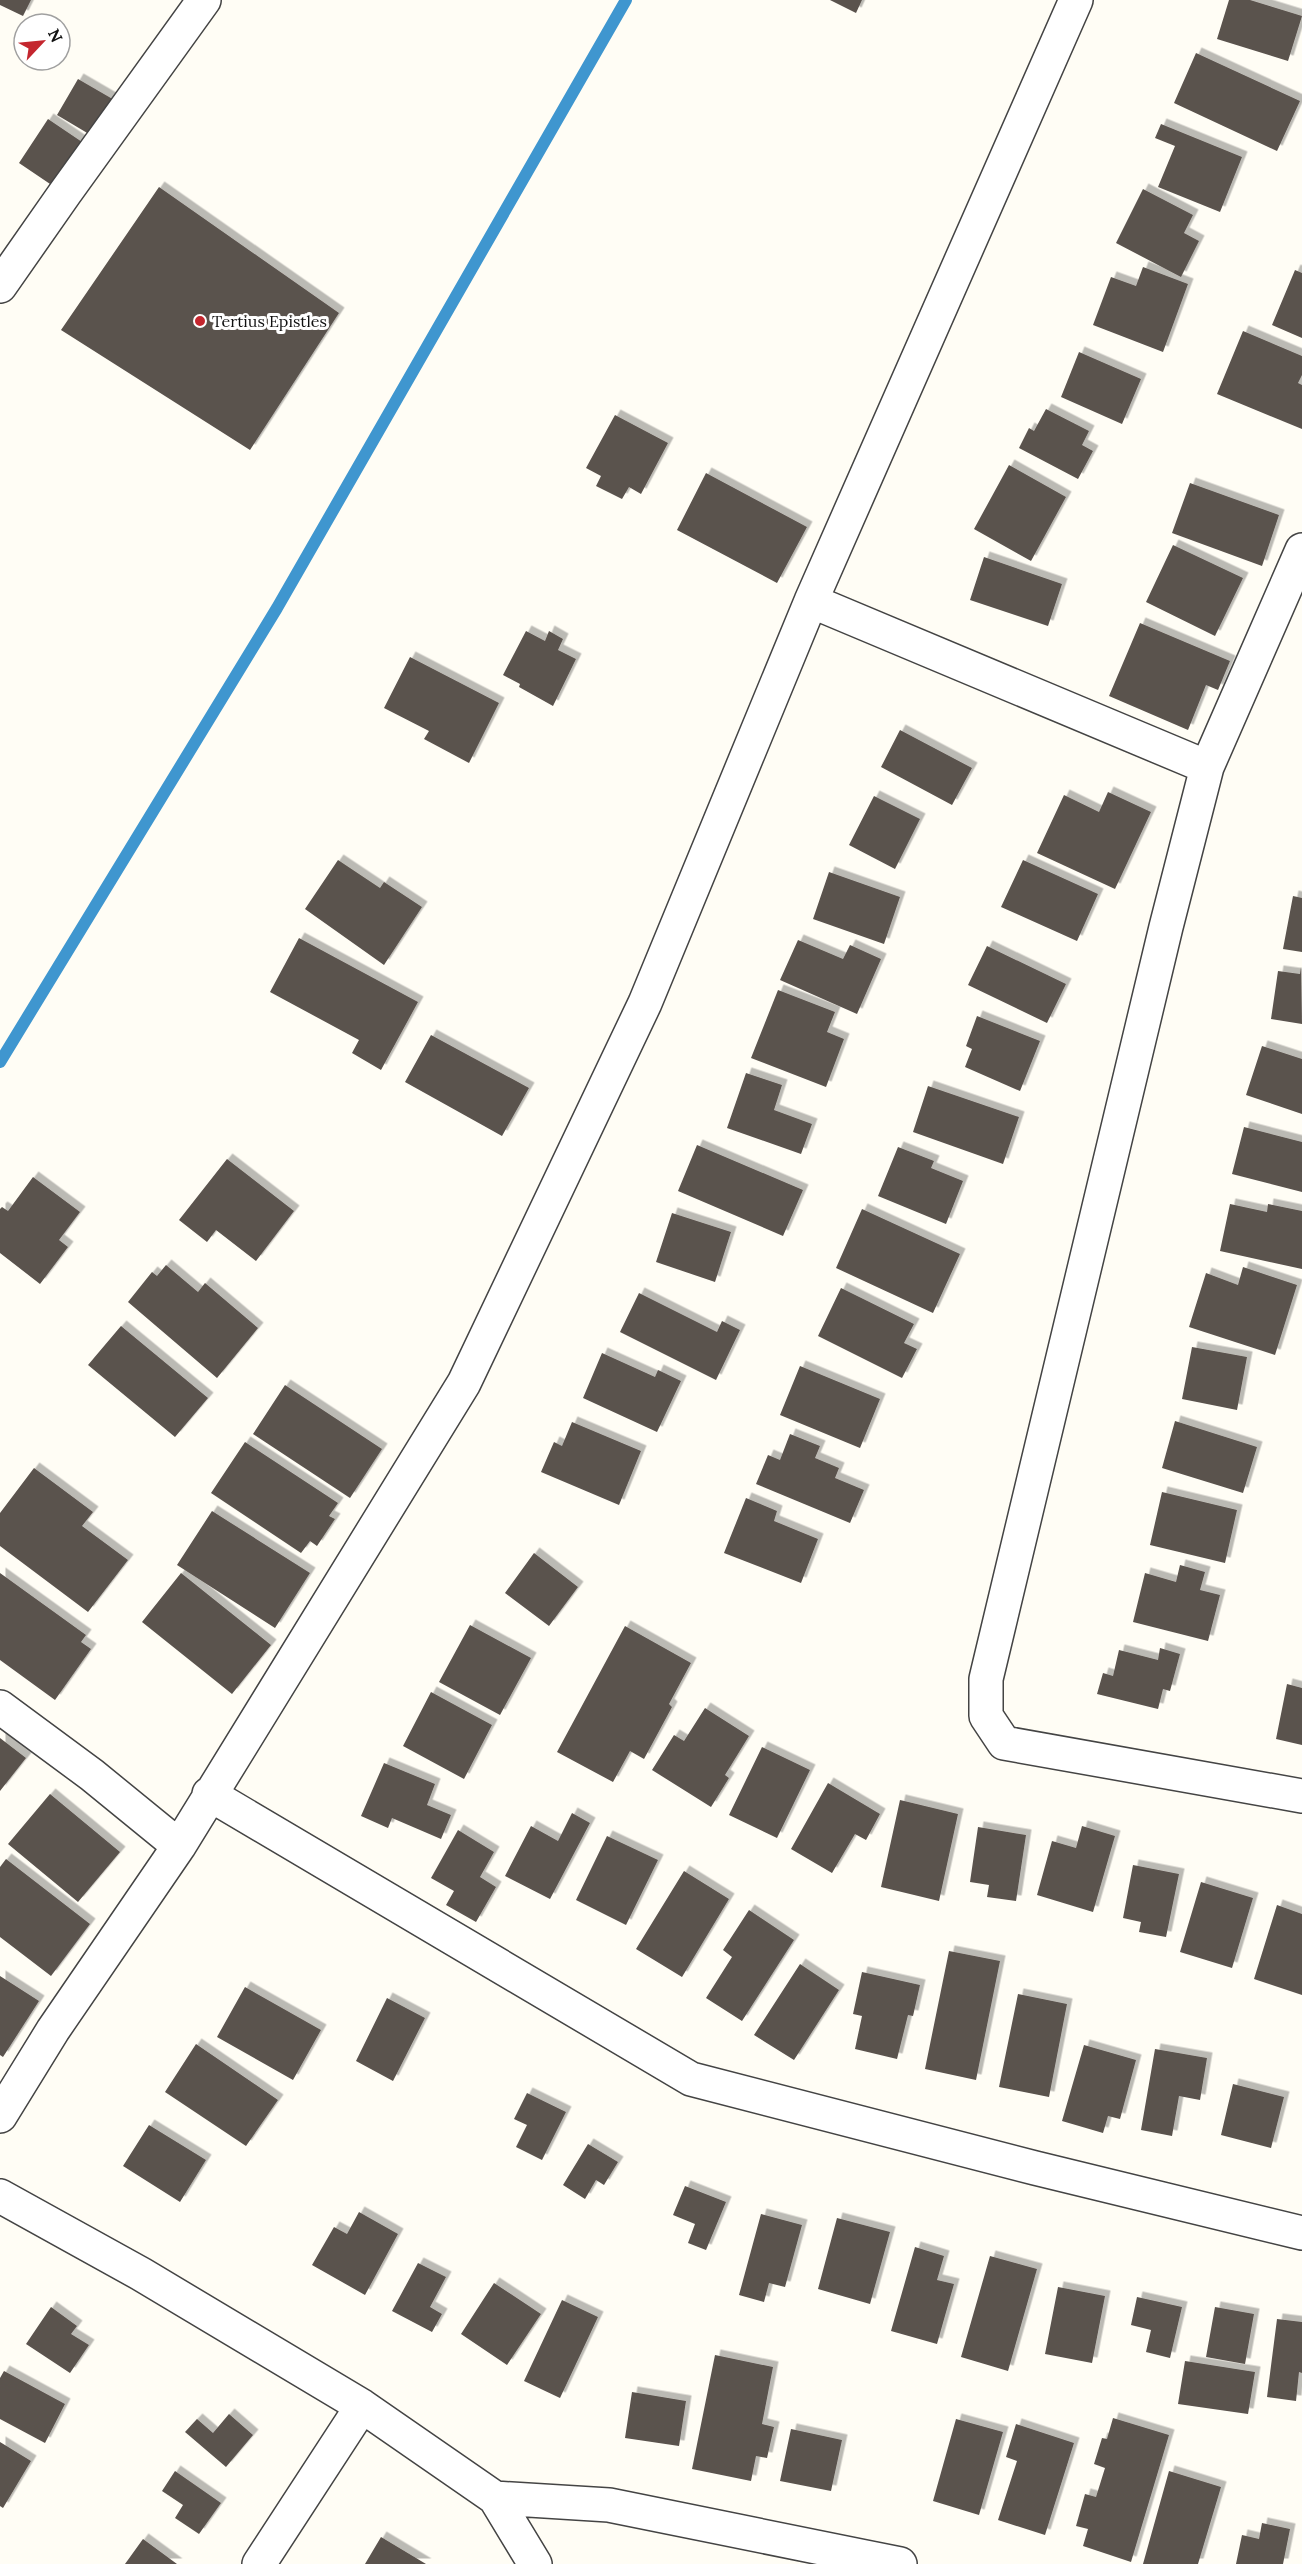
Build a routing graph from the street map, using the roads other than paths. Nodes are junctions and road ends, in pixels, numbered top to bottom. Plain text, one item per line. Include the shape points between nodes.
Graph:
1 (204, 0) edge
2 (1076, 0) edge
3 (0, 286) edge
4 (1302, 550) edge
5 (811, 601) junction
6 (1207, 767) junction
7 (0, 1707) edge
8 (209, 1794) junction
9 (1302, 1796) edge
10 (179, 1846) junction
11 (0, 2116) edge
12 (0, 2196) edge
13 (1302, 2233) edge
14 (363, 2406) junction
15 (495, 2498) junction
16 (259, 2564) edge
17 (535, 2564) edge
18 (900, 2564) edge

1 - 3 street
2 - 5 street
4 - 6 street
5 - 6 street
5 - 8 street via 645,1003 464,1383
6 - 9 street via 986,1679 986,1716 1004,1743
7 - 10 street
8 - 10 street
8 - 13 street via 691,2079
10 - 11 street via 53,2030
12 - 14 street via 141,2274
14 - 15 street
14 - 16 street
15 - 17 street
15 - 18 street via 609,2505

